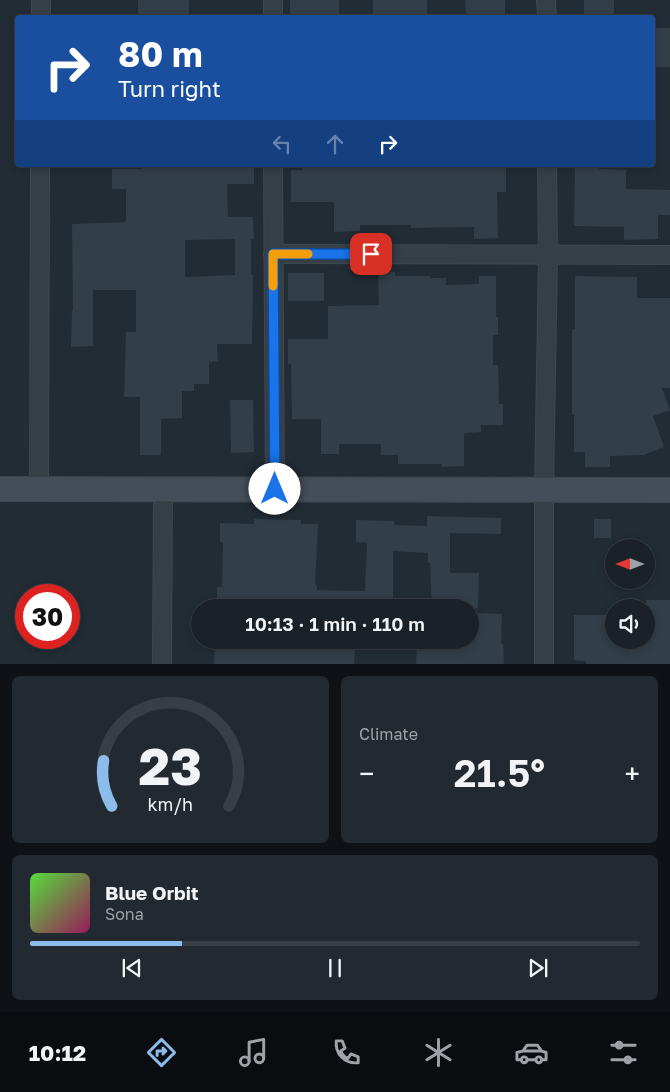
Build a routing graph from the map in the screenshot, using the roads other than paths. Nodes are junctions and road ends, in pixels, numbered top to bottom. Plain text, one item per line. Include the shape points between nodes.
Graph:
1 (41, 0) edge
2 (273, 0) edge
3 (546, 0) edge
4 (41, 15) edge
5 (273, 15) edge
6 (546, 15) edge
7 (40, 167) edge
8 (273, 167) edge
9 (547, 167) edge
10 (273, 254) junction
11 (548, 255) junction
12 (670, 255) edge
13 (39, 488) junction
14 (163, 488) junction
15 (0, 489) edge
16 (275, 489) junction
17 (544, 490) junction
18 (670, 490) edge
19 (162, 664) edge
20 (544, 664) edge

1 - 4 street
2 - 5 street
3 - 6 street
7 - 13 street
8 - 10 street
9 - 11 street
10 - 11 street
10 - 16 street
11 - 12 street
11 - 17 street
13 - 14 street
13 - 15 street
14 - 16 street
14 - 19 street
16 - 17 street
17 - 18 street
17 - 20 street

